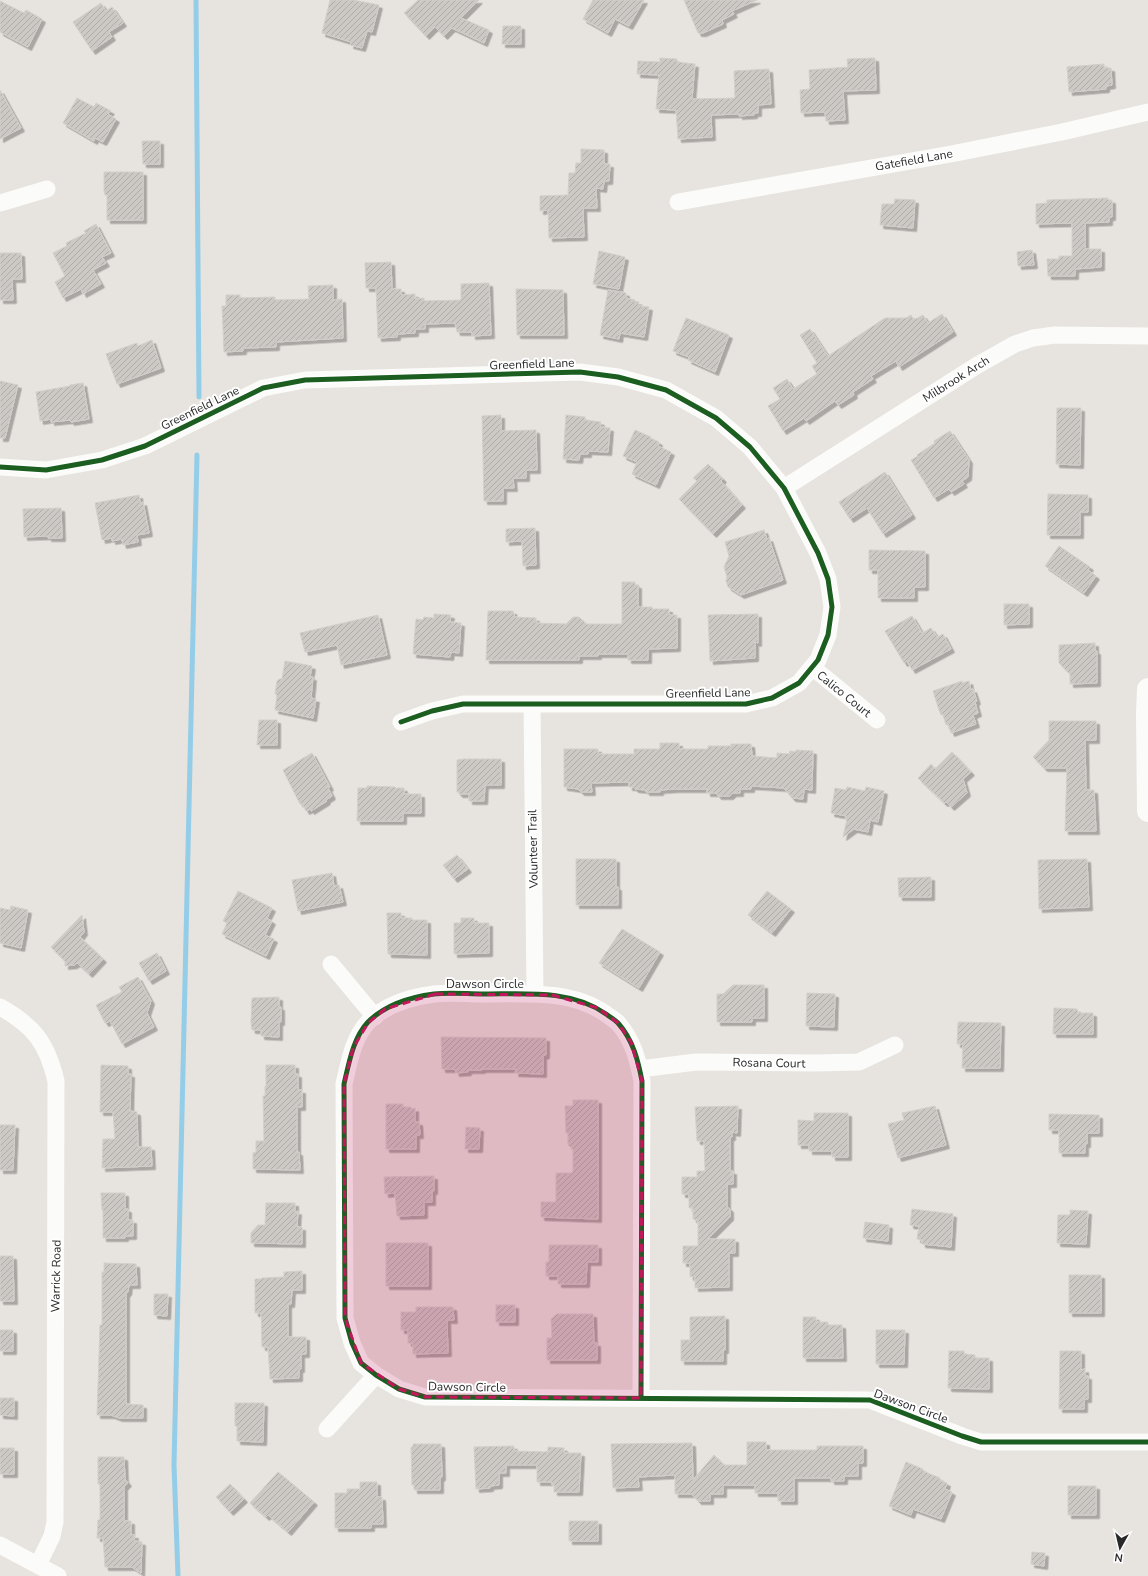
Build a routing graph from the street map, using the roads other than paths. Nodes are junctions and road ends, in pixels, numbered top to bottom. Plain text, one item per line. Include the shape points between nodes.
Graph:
1 (1148, 112) edge
2 (46, 189) dead end
3 (678, 202) dead end
4 (0, 203) edge
5 (1148, 336) edge
6 (0, 467) edge
7 (784, 488) junction
8 (812, 667) junction
9 (1148, 688) edge
10 (532, 704) junction
11 (877, 720) dead end
12 (401, 722) dead end
13 (1148, 811) edge
14 (331, 964) dead end
15 (535, 994) junction
16 (0, 1007) edge
17 (375, 1017) junction
18 (895, 1045) dead end
19 (640, 1069) junction
20 (376, 1375) junction
21 (641, 1398) junction
22 (327, 1429) dead end
23 (1148, 1442) edge
24 (0, 1544) edge
25 (38, 1565) junction
26 (58, 1576) edge

1 - 3 street, Gatefield Lane via 951,154
2 - 4 street
5 - 7 street, Milbrook Arch via 1055,335 1015,344
6 - 7 street, Greenfield Lane via 46,470 102,460 145,446 262,388 305,380 580,372 618,377 666,390 716,418 750,447
7 - 8 street, Greenfield Lane via 818,553 828,580 832,607 828,635 818,660
8 - 10 street, Greenfield Lane via 799,683 772,698 746,704
8 - 11 street, Calico Court
9 - 13 street
10 - 12 street, Greenfield Lane via 463,704
10 - 15 street, Volunteer Trail
14 - 17 street
15 - 17 street, Dawson Circle via 435,994 385,1009
15 - 19 street, Dawson Circle via 575,1000 598,1008 618,1022 631,1042
16 - 25 street, Warrick Road via 33,1031 51,1059 56,1081 55,1522 52,1536
17 - 20 street, Dawson Circle via 368,1023 353,1048 344,1084 344,1107 345,1318 361,1363
18 - 19 street, Rosana Court via 860,1062 696,1062
19 - 21 street, Dawson Circle
20 - 21 street, Dawson Circle via 399,1389 426,1397
20 - 22 street
21 - 23 street, Dawson Circle via 870,1400 981,1442
24 - 25 street
25 - 26 street

